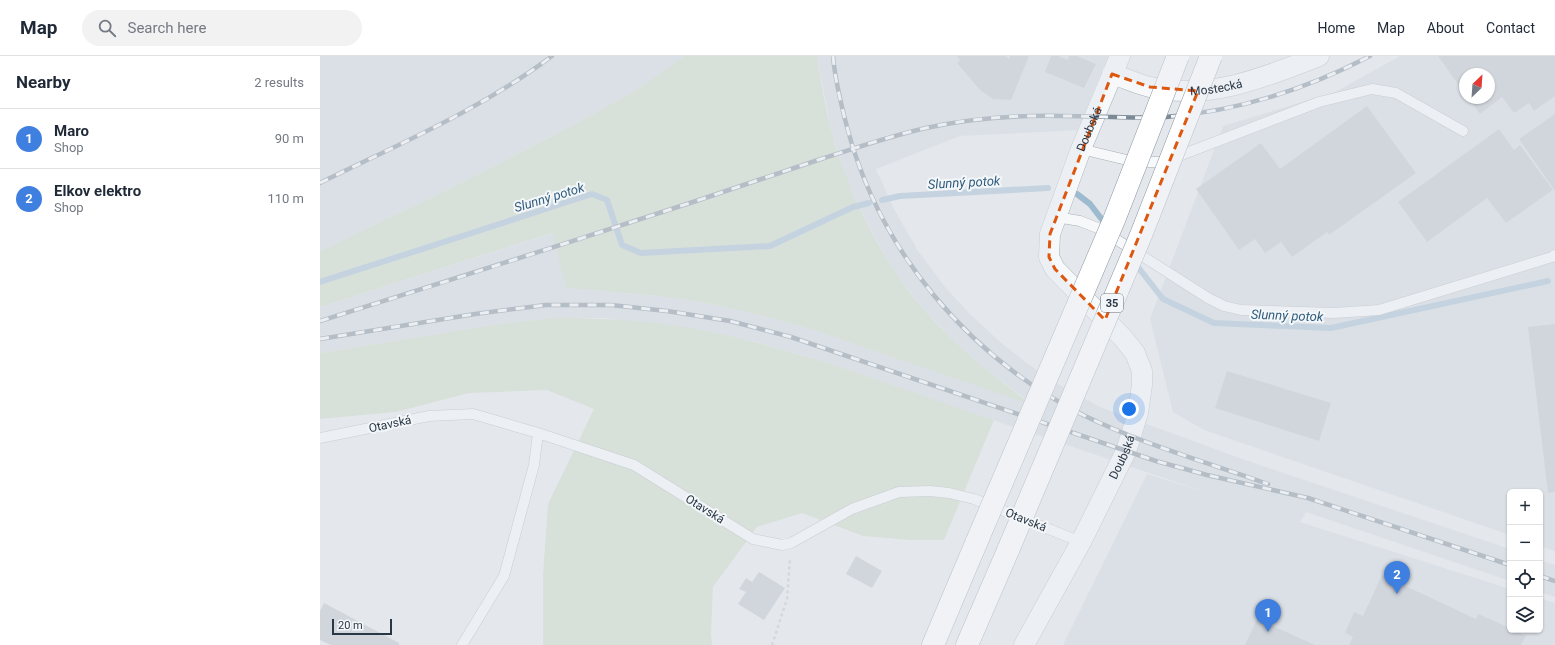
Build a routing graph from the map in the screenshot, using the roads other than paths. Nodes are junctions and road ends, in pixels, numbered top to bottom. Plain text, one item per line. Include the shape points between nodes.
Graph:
1 (1120, 56) edge
2 (1178, 56) edge
3 (1211, 56) edge
4 (1319, 56) edge
5 (1112, 74) junction
6 (1463, 131) dead end
7 (1081, 149) junction
8 (1056, 217) junction
9 (1555, 255) edge
10 (538, 433) junction
11 (320, 438) edge
12 (1081, 542) junction
13 (947, 612) junction
14 (462, 645) edge
15 (926, 645) edge
16 (933, 645) edge
17 (967, 645) edge
18 (1024, 645) edge

1 - 5 street, Doubská
2 - 13 highway, 35, bridge via 1114,220
3 - 17 highway, 35, bridge via 1141,235
4 - 5 street, Mostecká via 1229,87 1205,91 1181,92 1150,87
5 - 7 street, Doubská
6 - 7 lane via 1396,93 1372,89 1319,102 1163,162 1135,162
7 - 8 street, Doubská
8 - 9 lane, bridge via 1080,221 1100,229 1208,298 1224,306 1242,310 1334,313 1379,310
8 - 12 street, Doubská via 1050,234 1049,257 1055,269 1123,338 1135,354 1142,372 1138,413 1126,451
10 - 11 lane, Otavská via 473,414 429,416
10 - 12 lane, Otavská via 634,465 753,539 782,545 792,543 852,509 899,492 930,491 974,499
10 - 14 lane via 534,465 504,576
12 - 18 street, Doubská
13 - 15 highway
13 - 16 highway, 35

